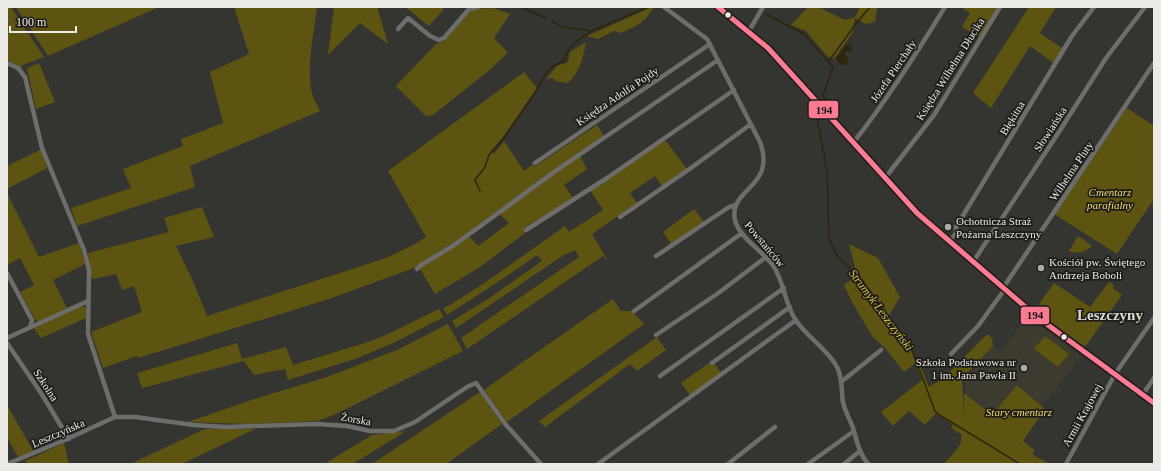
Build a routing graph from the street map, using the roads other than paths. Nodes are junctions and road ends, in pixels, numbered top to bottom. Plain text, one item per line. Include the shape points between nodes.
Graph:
1 (478, 7) edge
2 (664, 7) edge
3 (718, 7) edge
4 (763, 7) edge
5 (945, 7) edge
6 (1000, 7) edge
7 (1094, 7) edge
8 (1145, 7) edge
9 (398, 29) dead end
10 (749, 31) junction
11 (710, 44) junction
12 (718, 60) junction
13 (7, 63) edge
14 (1154, 63) edge
15 (734, 90) junction
16 (751, 124) junction
17 (853, 143) junction
18 (535, 163) dead end
19 (885, 178) junction
20 (736, 205) junction
21 (620, 217) dead end
22 (526, 230) dead end
23 (742, 233) junction
24 (950, 241) junction
25 (656, 256) dead end
26 (766, 257) junction
27 (973, 262) junction
28 (417, 269) dead end
29 (7, 273) edge
30 (784, 288) junction
31 (1004, 289) junction
32 (88, 301) junction
33 (790, 307) junction
34 (634, 311) dead end
35 (1154, 318) edge
36 (32, 320) junction
37 (796, 320) junction
38 (39, 323) junction
39 (30, 327) junction
40 (656, 335) dead end
41 (7, 338) edge
42 (7, 343) edge
43 (881, 350) dead end
44 (951, 354) dead end
45 (712, 363) dead end
46 (1115, 374) junction
47 (660, 376) dead end
48 (1154, 378) edge
49 (841, 382) junction
50 (1143, 394) junction
51 (1154, 402) edge
52 (115, 417) junction
53 (775, 427) dead end
54 (854, 432) junction
55 (69, 438) junction
56 (860, 451) junction
57 (7, 464) edge
58 (541, 464) edge
59 (598, 464) edge
60 (728, 464) edge
61 (808, 464) edge
62 (844, 464) edge
63 (868, 464) edge
64 (1066, 464) edge

1 - 9 street via 469,9 444,38 439,40 408,18
2 - 11 street via 703,35
3 - 10 street
4 - 10 street
5 - 17 street, Józefa Pierchały via 886,98
6 - 19 street, Księdza Wilhelma Dłucika via 934,115
7 - 24 street, Błękitna via 1068,43 956,227 956,233
8 - 27 street, Słowiańska via 1106,58
10 - 17 street via 768,48
11 - 12 street
11 - 18 street, Księdza Adolfa Pojdy
12 - 15 street
12 - 28 street
13 - 32 street via 18,68 25,77 42,148 84,250 89,270
14 - 31 street, Wilhelma Pluty
15 - 16 street
15 - 22 street via 607,178
16 - 20 street via 762,148 763,166 758,180
16 - 21 street
17 - 19 street
19 - 24 street via 913,209
20 - 23 street, Powstańców via 735,219
20 - 25 street via 729,207
23 - 26 street, Powstańców
23 - 34 street
24 - 27 street
26 - 30 street, Powstańców via 778,272
26 - 40 street
27 - 31 street
29 - 36 street
30 - 33 street, Powstańców
30 - 47 street
31 - 44 street, Wilhelma Pluty via 978,326
31 - 46 street via 1043,322
32 - 38 street
32 - 52 street via 88,334
33 - 37 street, Powstańców
33 - 45 street
35 - 46 street, Armii Krajowej
36 - 38 street
36 - 39 street
37 - 49 street, Powstańców via 834,362
37 - 59 street
38 - 39 street
39 - 41 street
42 - 55 street, Szkolna
43 - 49 street
46 - 50 street
46 - 64 street, Armii Krajowej
48 - 50 street
49 - 54 street, Powstańców via 844,408
50 - 51 street
52 - 55 street, Leszczyńska
52 - 58 street, Żorska via 226,427 317,424 347,426 370,432 388,432 415,422 476,383 506,425
53 - 60 street
54 - 56 street, Powstańców
54 - 61 street
55 - 57 street, Leszczyńska
56 - 62 street
56 - 63 street, Powstańców

